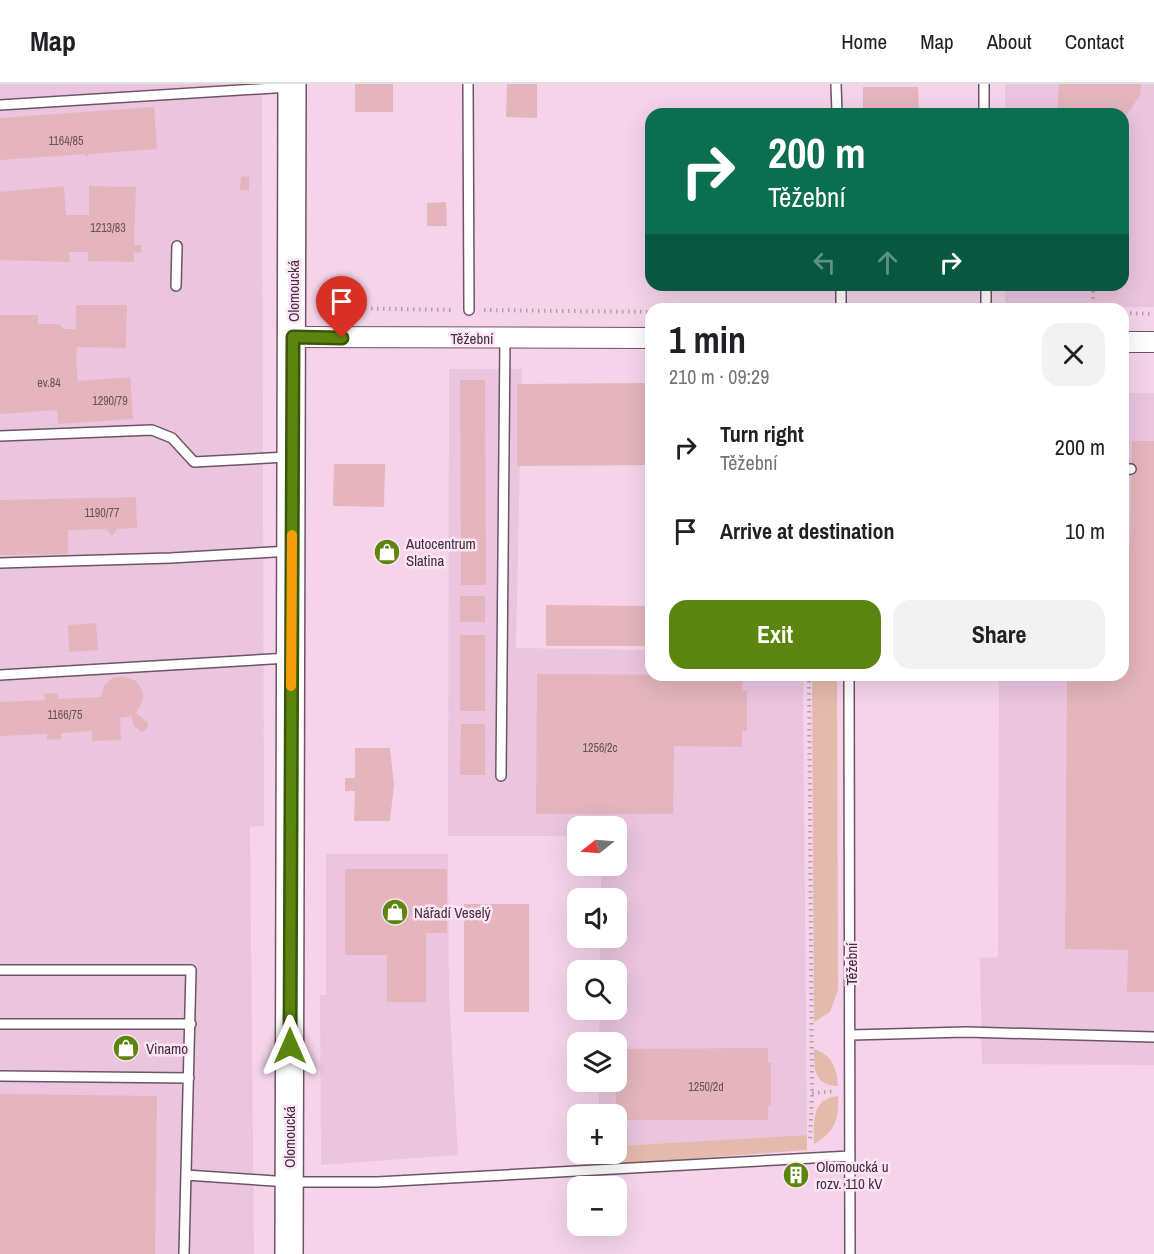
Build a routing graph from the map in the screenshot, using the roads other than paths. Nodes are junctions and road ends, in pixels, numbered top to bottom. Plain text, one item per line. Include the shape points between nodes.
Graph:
1 (468, 84) edge
2 (836, 84) edge
3 (984, 84) edge
4 (292, 86) edge
5 (0, 105) edge
6 (837, 108) edge
7 (984, 108) edge
8 (177, 246) dead end
9 (176, 285) dead end
10 (469, 310) road end
11 (293, 337) junction
12 (505, 338) junction
13 (645, 338) edge
14 (1129, 342) edge
15 (1154, 342) edge
16 (0, 436) edge
17 (293, 456) junction
18 (292, 550) junction
19 (0, 563) edge
20 (291, 658) junction
21 (0, 675) edge
22 (849, 681) edge
23 (501, 776) dead end
24 (0, 970) edge
25 (0, 1024) edge
26 (191, 1024) junction
27 (850, 1035) junction
28 (1154, 1037) edge
29 (0, 1076) edge
30 (189, 1078) junction
31 (850, 1156) junction
32 (186, 1175) junction
33 (289, 1182) junction
34 (184, 1254) edge
35 (289, 1254) edge
36 (850, 1254) edge

1 - 10 lane
2 - 6 lane
3 - 7 lane
4 - 5 lane
4 - 11 main road, Olomoucká
8 - 9 lane
11 - 12 street, Těžební
11 - 17 main road, Olomoucká
12 - 13 street, Těžební
12 - 23 lane
14 - 15 street
16 - 17 lane via 152,430 171,438 194,462
17 - 18 main road, Olomoucká
18 - 19 lane
18 - 20 main road, Olomoucká
20 - 21 lane
20 - 33 main road, Olomoucká
22 - 27 lane, Těžební
24 - 26 lane via 191,970
25 - 26 lane
26 - 30 lane
27 - 28 lane via 966,1032
27 - 31 lane, Těžební
29 - 30 lane
30 - 32 lane
31 - 33 lane via 377,1182
31 - 36 lane, Těžební
32 - 33 lane
32 - 34 lane
33 - 35 main road, Olomoucká

